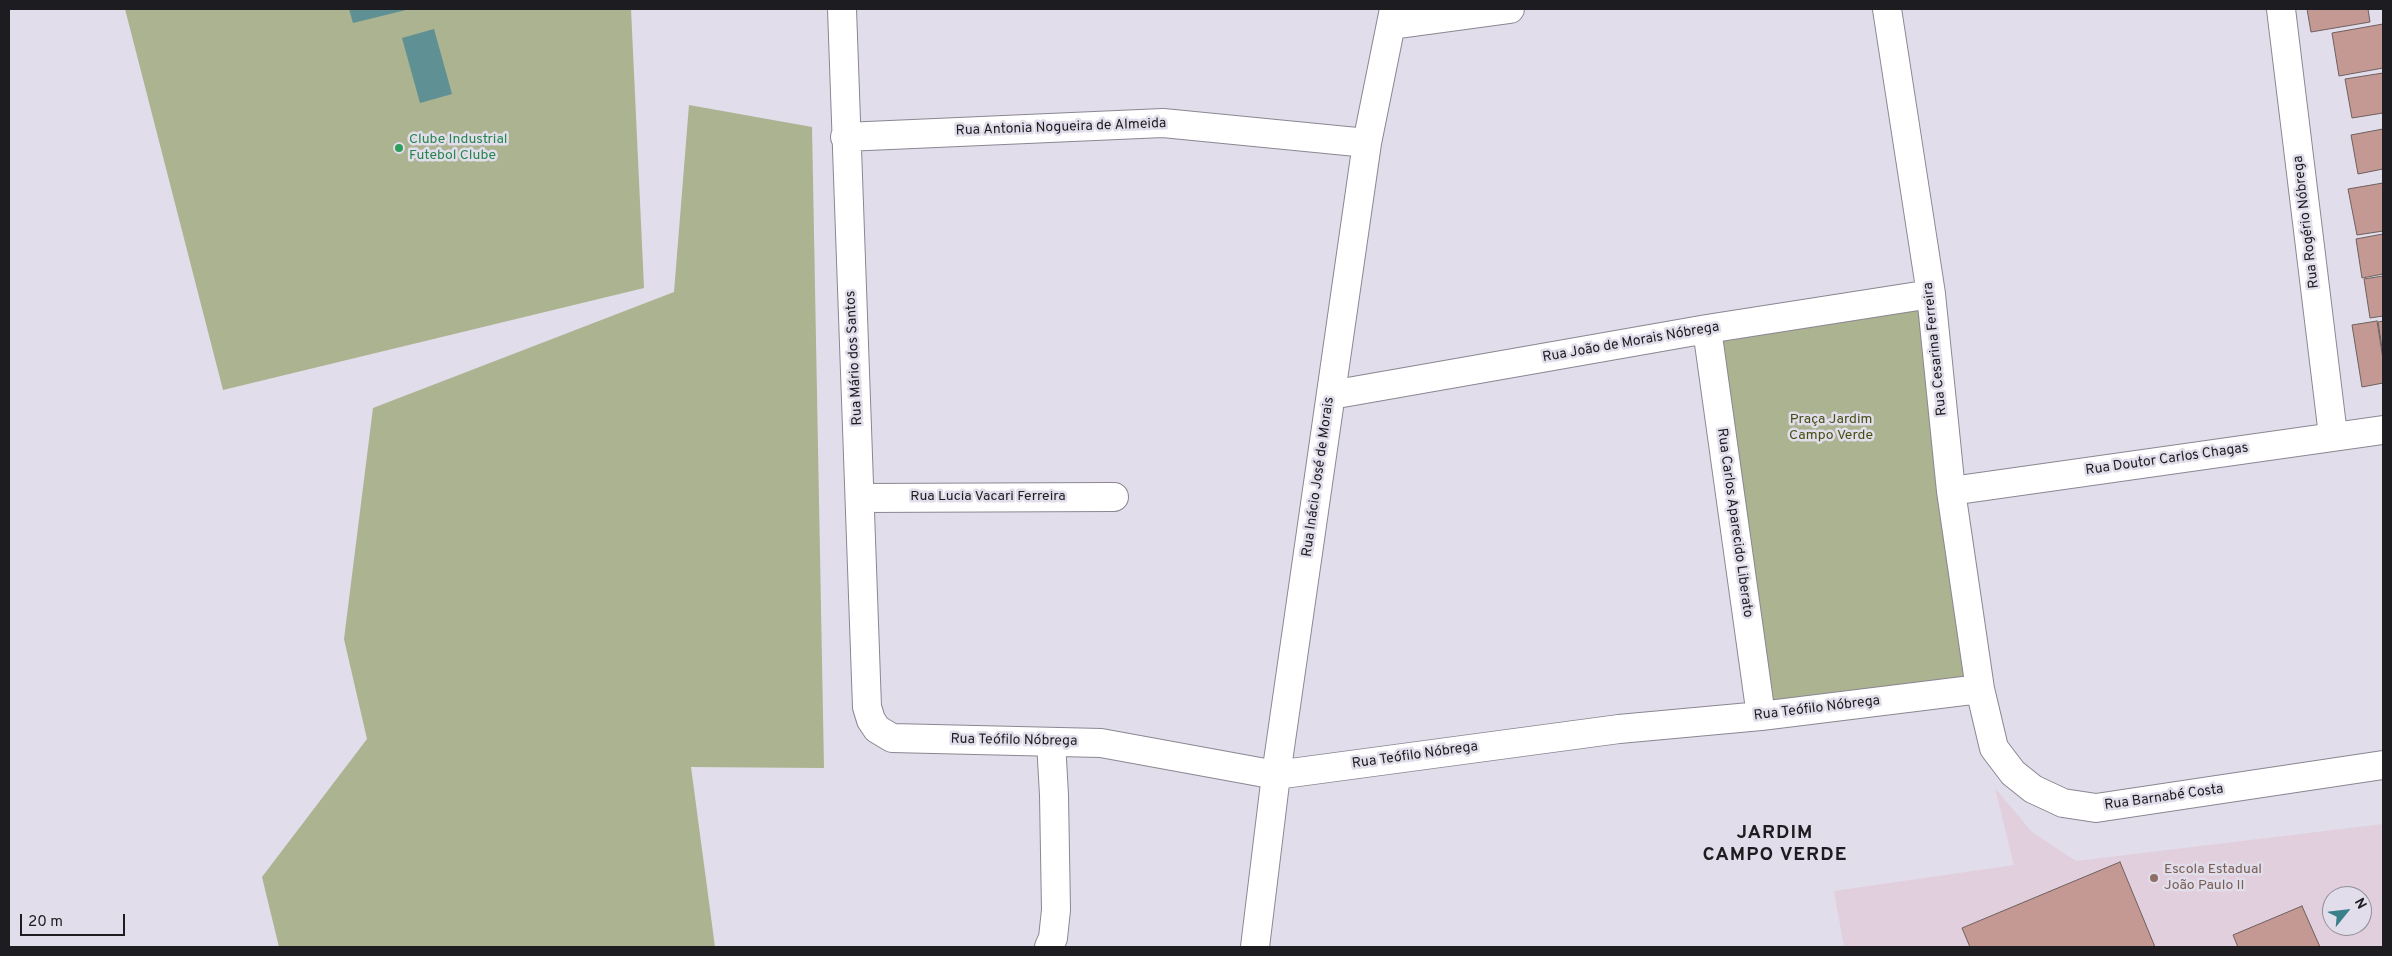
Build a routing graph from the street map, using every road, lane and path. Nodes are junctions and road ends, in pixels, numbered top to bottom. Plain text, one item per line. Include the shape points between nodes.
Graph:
1 (842, 9) edge
2 (1510, 9) edge
3 (1887, 9) edge
4 (2281, 9) edge
5 (1393, 17) edge
6 (845, 137) junction
7 (1367, 143) junction
8 (1931, 294) junction
9 (1707, 330) junction
10 (1331, 395) junction
11 (2383, 430) edge
12 (2333, 435) junction
13 (1951, 491) junction
14 (1114, 497) dead end
15 (861, 498) junction
16 (1980, 689) junction
17 (867, 706) joint
18 (1761, 716) junction
19 (1051, 742) junction
20 (2383, 765) edge
21 (1276, 775) junction
22 (1049, 947) edge
23 (1255, 947) edge

1 - 6 street, Rua Mário dos Santos
2 - 5 street
3 - 8 street, Rua Cesarina Ferreira
4 - 12 street, Rua Rogério Nóbrega
5 - 7 street, Rua Inácio José de Morais
6 - 7 street, Rua Antonia Nogueira de Almeida via 1163,123
6 - 15 street, Rua Mário dos Santos
7 - 10 street, Rua Inácio José de Morais
8 - 9 street, Rua João de Morais Nóbrega
8 - 13 street, Rua Cesarina Ferreira
9 - 10 street, Rua João de Morais Nóbrega
9 - 18 street, Rua Carlos Aparecido Liberato
10 - 21 street, Rua Inácio José de Morais
11 - 12 street, Rua Doutor Carlos Chagas
12 - 13 street, Rua Doutor Carlos Chagas
13 - 16 street, Rua Cesarina Ferreira
14 - 15 street, Rua Lucia Vacari Ferreira
15 - 17 street, Rua Mário dos Santos
16 - 18 street, Rua Teófilo Nóbrega
16 - 20 street, Rua Barnabé Costa via 1994,748 2026,784 2063,803 2096,808
17 - 19 street, Rua Teófilo Nóbrega via 877,729 892,738
18 - 21 street, Rua Teófilo Nóbrega via 1619,729
19 - 21 street, Rua Teófilo Nóbrega via 1101,743
19 - 22 street via 1056,910
21 - 23 street, Rua Inácio José de Morais

